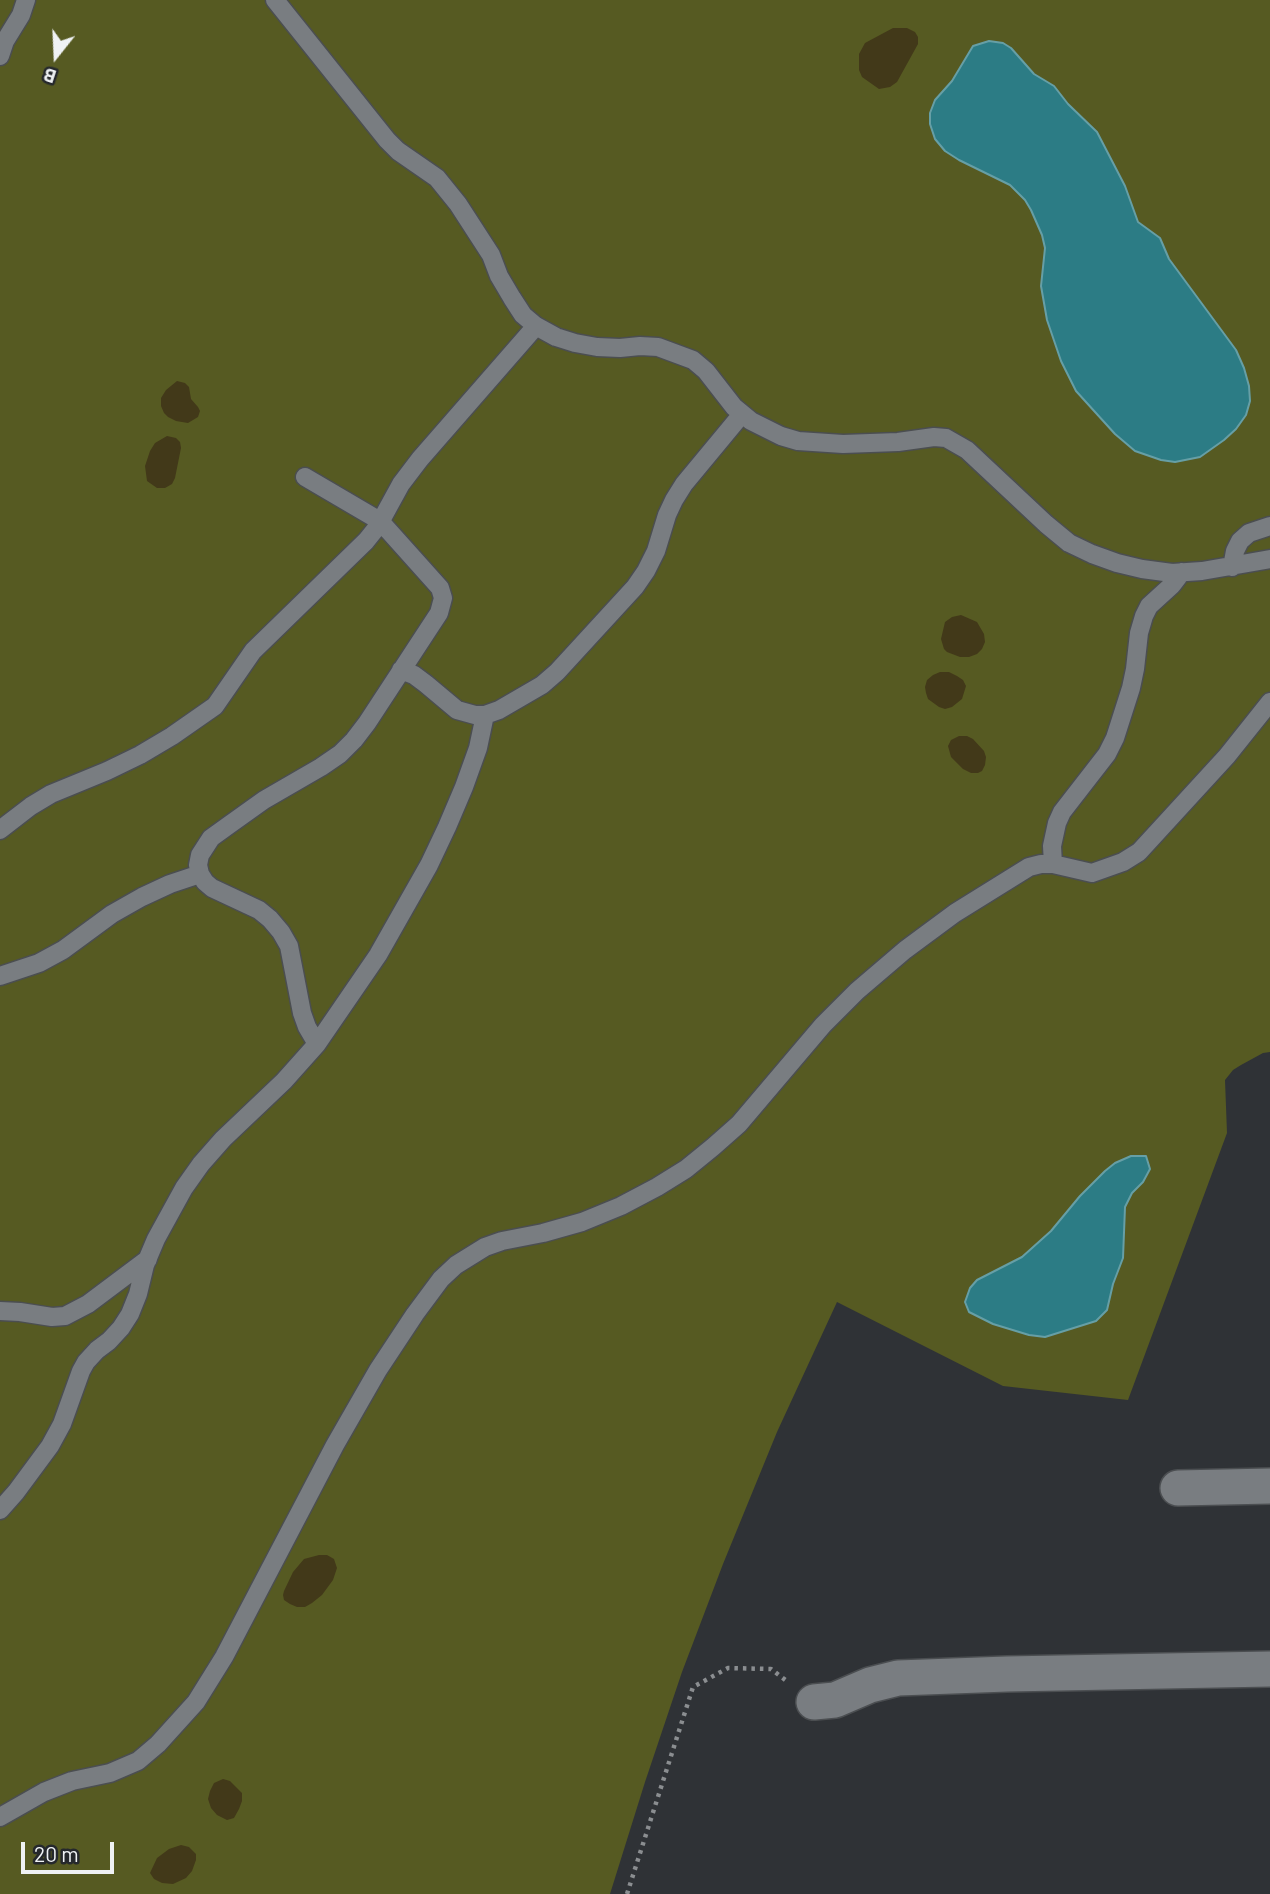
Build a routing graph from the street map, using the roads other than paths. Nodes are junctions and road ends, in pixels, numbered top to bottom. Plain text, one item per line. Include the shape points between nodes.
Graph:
1 (26, 0) edge
2 (275, 0) edge
3 (0, 56) edge
4 (536, 326) junction
5 (743, 414) junction
6 (305, 477) dead end
7 (380, 521) junction
8 (1270, 526) edge
9 (1270, 559) edge
10 (1232, 567) junction
11 (1182, 572) junction
12 (401, 670) junction
13 (1270, 702) edge
14 (485, 715) junction
15 (0, 830) edge
16 (1053, 864) junction
17 (200, 874) junction
18 (0, 976) edge
19 (317, 1044) junction
20 (148, 1259) junction
21 (0, 1311) edge
22 (1270, 1486) edge
23 (1178, 1488) dead end
24 (0, 1510) edge
25 (1270, 1669) edge
26 (814, 1702) road end
27 (0, 1817) edge

1 - 3 lane
2 - 4 lane via 387,140 437,178 458,204 512,298
4 - 5 lane via 556,337 597,347 658,347 675,352 706,371
4 - 7 lane via 420,459
5 - 11 lane via 766,430 798,441 869,444 946,438 967,450 1069,543 1117,563
5 - 14 lane via 684,484 635,587 558,672 526,695
6 - 7 lane
7 - 12 lane via 443,597 439,613
7 - 15 lane via 358,549 253,651 215,706 140,755 30,806
8 - 10 lane via 1240,541
9 - 10 lane
10 - 11 lane
11 - 16 lane via 1144,616 1131,688 1115,738 1062,812 1052,846
12 - 14 lane via 457,710
12 - 17 lane via 367,723 340,754 211,838 200,855
13 - 16 lane via 1139,852 1092,873
14 - 19 lane via 464,787 429,865 378,956
16 - 27 lane via 1029,867 905,950 857,991 738,1124 686,1169 621,1206 556,1230 502,1241 456,1265 415,1314 373,1380 217,1668 188,1712 138,1761 53,1788
17 - 18 lane via 142,897 39,963
17 - 19 lane via 212,888 259,910 281,932 289,946 302,1013
19 - 20 lane via 201,1164 169,1213
20 - 21 lane via 77,1311 52,1317
20 - 24 lane via 130,1314 86,1362 50,1446
22 - 23 street
25 - 26 street via 898,1678 835,1700

